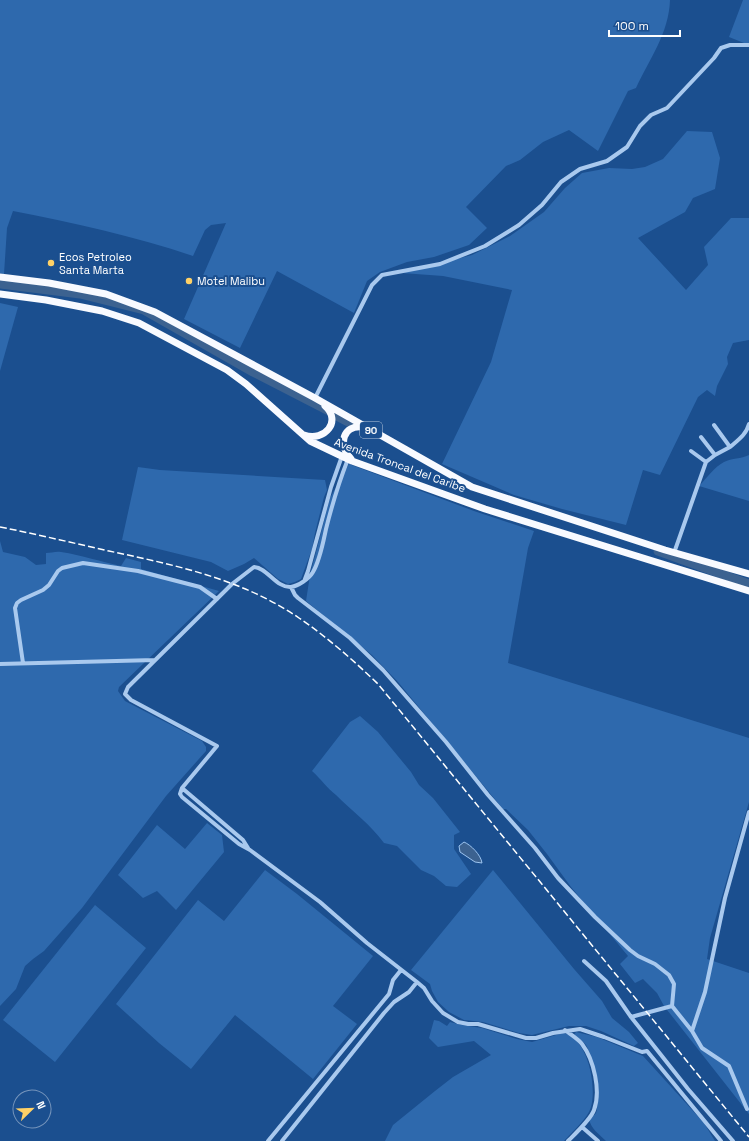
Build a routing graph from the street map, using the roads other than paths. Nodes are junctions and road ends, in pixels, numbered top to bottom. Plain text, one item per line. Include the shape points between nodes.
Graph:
1 (749, 45) edge
2 (0, 277) edge
3 (0, 294) edge
4 (314, 398) junction
5 (749, 424) edge
6 (714, 425) dead end
7 (364, 426) junction
8 (300, 433) junction
9 (701, 437) dead end
10 (730, 447) junction
11 (691, 451) dead end
12 (716, 455) junction
13 (347, 459) junction
14 (706, 462) junction
15 (674, 553) junction
16 (749, 574) edge
17 (305, 579) junction
18 (291, 587) junction
19 (749, 591) edge
20 (217, 599) junction
21 (155, 660) junction
22 (0, 664) edge
23 (23, 664) junction
24 (182, 788) junction
25 (749, 812) edge
26 (250, 850) junction
27 (584, 961) dead end
28 (400, 970) junction
29 (417, 982) junction
30 (672, 1006) junction
31 (631, 1017) junction
32 (565, 1030) junction
33 (692, 1031) junction
34 (747, 1109) dead end
35 (582, 1127) junction
36 (268, 1141) edge
37 (282, 1141) edge
38 (568, 1141) edge
39 (598, 1141) edge
40 (721, 1141) edge
41 (733, 1141) edge

1 - 4 street via 730,45 721,48 667,108 651,115 643,122 627,147 607,161 580,169 561,182 542,205 519,225 485,246 440,264 382,276 372,285
2 - 4 highway, Avenida Troncal del Caribe / 90 via 106,294 155,312
3 - 8 highway, Avenida Troncal del Caribe via 102,311 139,323 227,370
4 - 7 highway, Avenida Troncal del Caribe / 90
4 - 8 highway via 329,409 331,424 321,435 314,437
5 - 10 street via 743,436
6 - 10 street
7 - 13 highway via 351,429 345,436 343,445
7 - 15 highway, Avenida Troncal del Caribe / 90 via 472,487
8 - 13 highway, Avenida Troncal del Caribe via 310,441
9 - 12 street
10 - 12 street
11 - 14 street
12 - 14 street
13 - 17 street via 331,487
13 - 17 street via 320,554 314,571
13 - 19 highway, Avenida Troncal del Caribe via 485,509
14 - 15 street
15 - 16 highway, Avenida Troncal del Caribe / 90
17 - 18 street
18 - 20 street via 284,586 262,569 254,567
18 - 30 street via 298,598 350,638 383,670 558,878 595,917 630,950 669,975 674,984
20 - 21 street
20 - 23 street via 200,587 138,571 83,563 62,568 43,590 17,603 15,608
21 - 23 street
21 - 24 street via 128,687 125,694 131,700 217,746
22 - 23 street
24 - 26 street via 243,840
24 - 26 street via 182,797 239,844
25 - 33 street via 705,992
26 - 28 street via 320,902
27 - 31 street via 606,981
28 - 29 street
28 - 36 street via 389,994
29 - 32 street via 443,1013 458,1022 526,1038 536,1038
29 - 37 street via 384,1013
30 - 31 street
30 - 33 street
31 - 41 street
32 - 35 street via 581,1043 590,1057 597,1086 594,1111
32 - 40 street via 580,1029 642,1052 647,1051
33 - 34 street via 706,1052 729,1066
35 - 38 street
35 - 39 street

